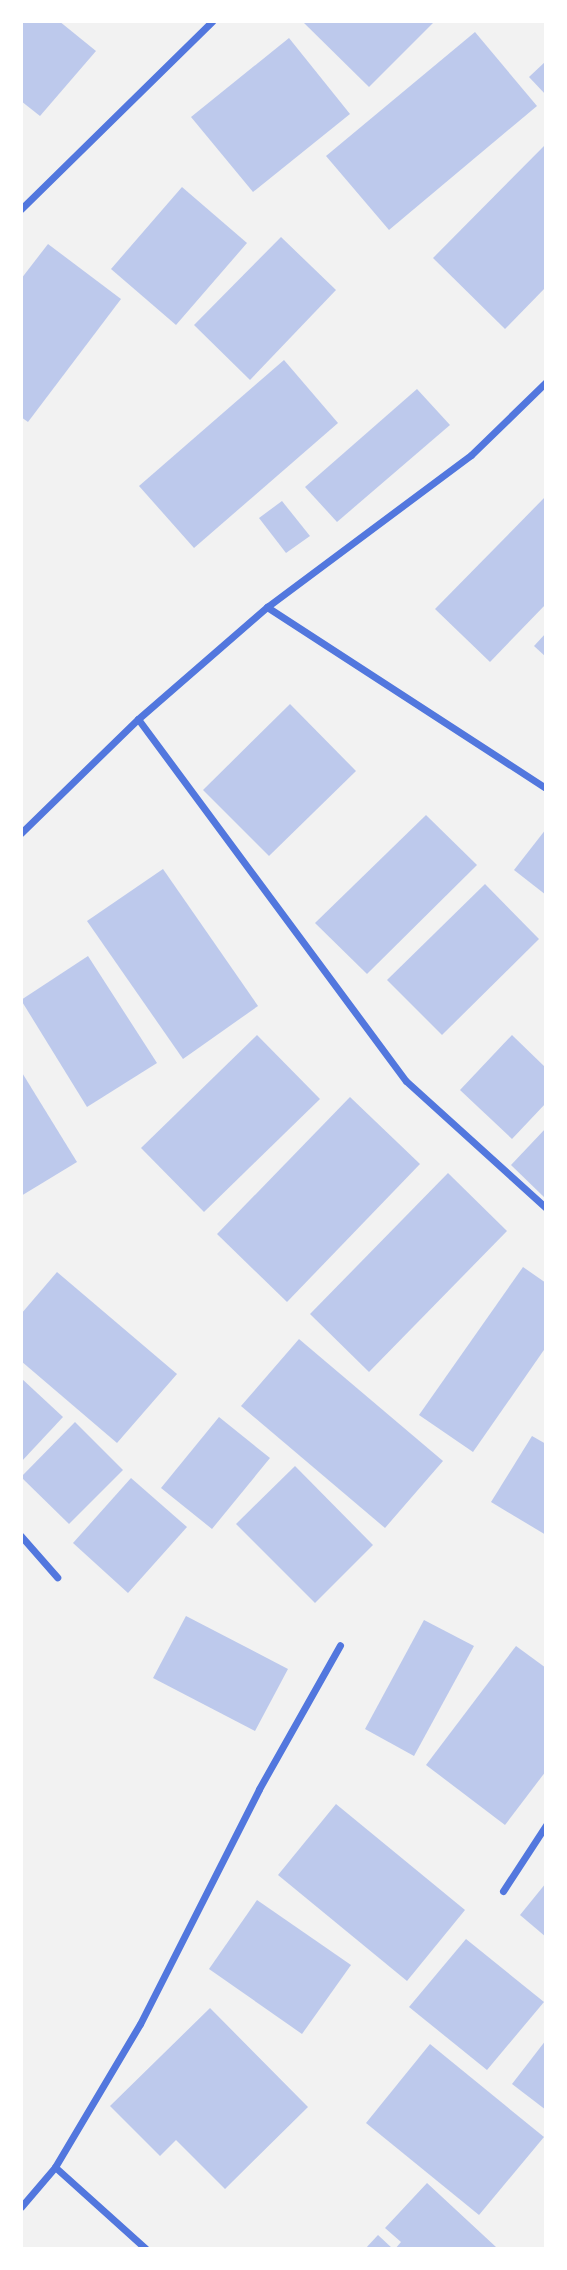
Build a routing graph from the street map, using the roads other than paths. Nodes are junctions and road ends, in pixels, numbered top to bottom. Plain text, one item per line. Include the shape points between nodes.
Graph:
1 (212, 21) edge
2 (21, 209) edge
3 (546, 382) edge
4 (267, 607) junction
5 (138, 719) junction
6 (546, 788) edge
7 (21, 833) edge
8 (546, 1208) edge
9 (21, 1536) edge
10 (57, 1577) dead end
11 (340, 1645) dead end
12 (546, 1825) edge
13 (503, 1891) dead end
14 (55, 2167) junction
15 (21, 2207) edge
16 (146, 2249) edge

1 - 2 street
3 - 4 street via 471,454
4 - 5 street
4 - 6 street
5 - 7 street
5 - 8 street via 406,1081
9 - 10 street
11 - 14 street via 258,1788 140,2024
12 - 13 street
14 - 15 street
14 - 16 street

